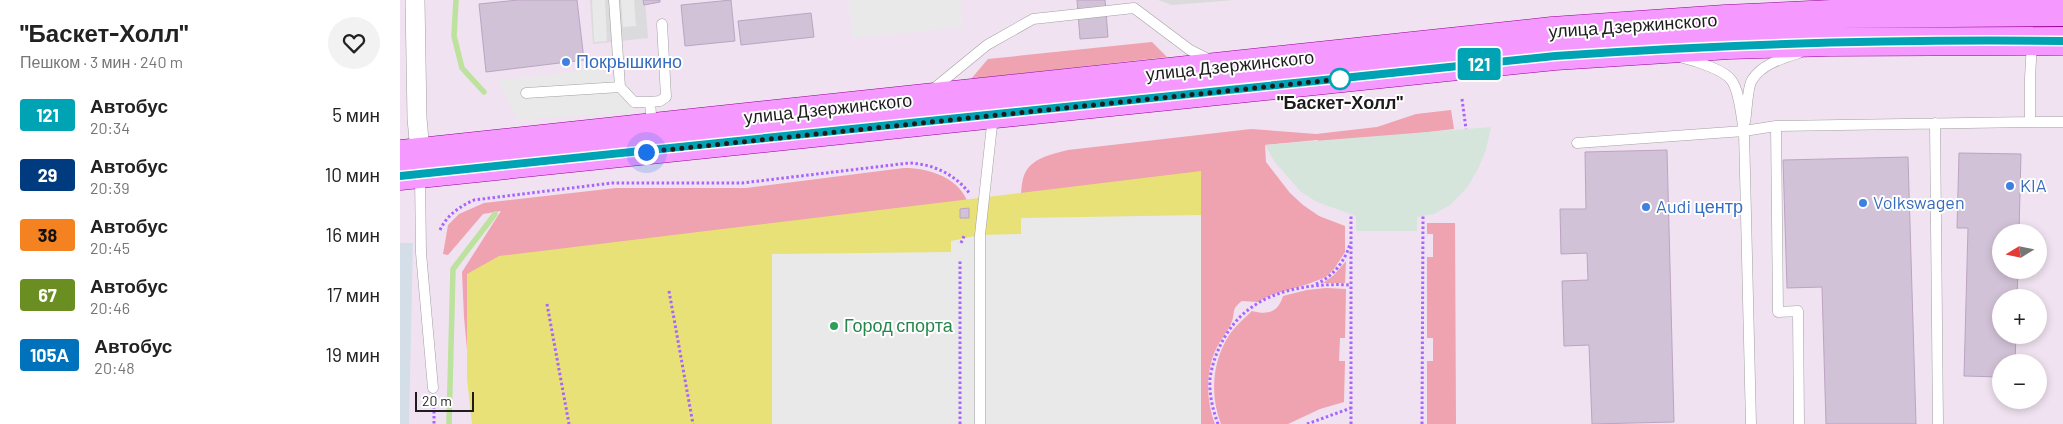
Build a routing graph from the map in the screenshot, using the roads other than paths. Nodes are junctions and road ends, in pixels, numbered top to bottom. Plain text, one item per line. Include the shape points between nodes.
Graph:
1 (415, 0) edge
2 (614, 0) edge
3 (2032, 6) edge
4 (1821, 7) edge
5 (2063, 12) edge
6 (662, 24) dead end
7 (2033, 41) junction
8 (2063, 41) edge
9 (1838, 42) junction
10 (1624, 51) junction
11 (1224, 67) junction
12 (620, 87) junction
13 (526, 93) dead end
14 (923, 99) junction
15 (995, 103) junction
16 (651, 115) junction
17 (2030, 122) junction
18 (2063, 122) edge
19 (1935, 123) junction
20 (1776, 126) junction
21 (1744, 131) junction
22 (1576, 143) dead end
23 (410, 164) edge
24 (433, 388) road end
25 (980, 424) edge
26 (1751, 424) edge
27 (1799, 424) edge
28 (1938, 424) edge

1 - 23 street via 417,118
2 - 12 lane
3 - 4 main road, улица Дзержинского
3 - 5 main road, улица Дзержинского
4 - 11 main road, улица Дзержинского via 1725,19 1552,31
6 - 16 lane via 666,97
7 - 8 main road, улица Дзержинского
7 - 9 main road, улица Дзержинского
7 - 17 lane
9 - 10 main road, улица Дзержинского
9 - 21 lane via 1776,60 1751,81
10 - 15 main road, улица Дзержинского
10 - 21 lane via 1668,55 1716,69 1732,81
11 - 14 lane via 1190,50 1134,8 1033,19 994,40
11 - 15 main road, улица Дзержинского
12 - 13 lane
12 - 16 lane
14 - 15 main road, улица Дзержинского
14 - 16 main road, улица Дзержинского
15 - 23 main road, улица Дзержинского
15 - 25 lane via 980,235
16 - 23 main road, улица Дзержинского
17 - 18 lane
17 - 19 lane
19 - 20 lane
19 - 28 lane
20 - 21 lane
20 - 27 lane via 1778,312 1798,312
21 - 22 lane
21 - 26 lane
23 - 24 lane

